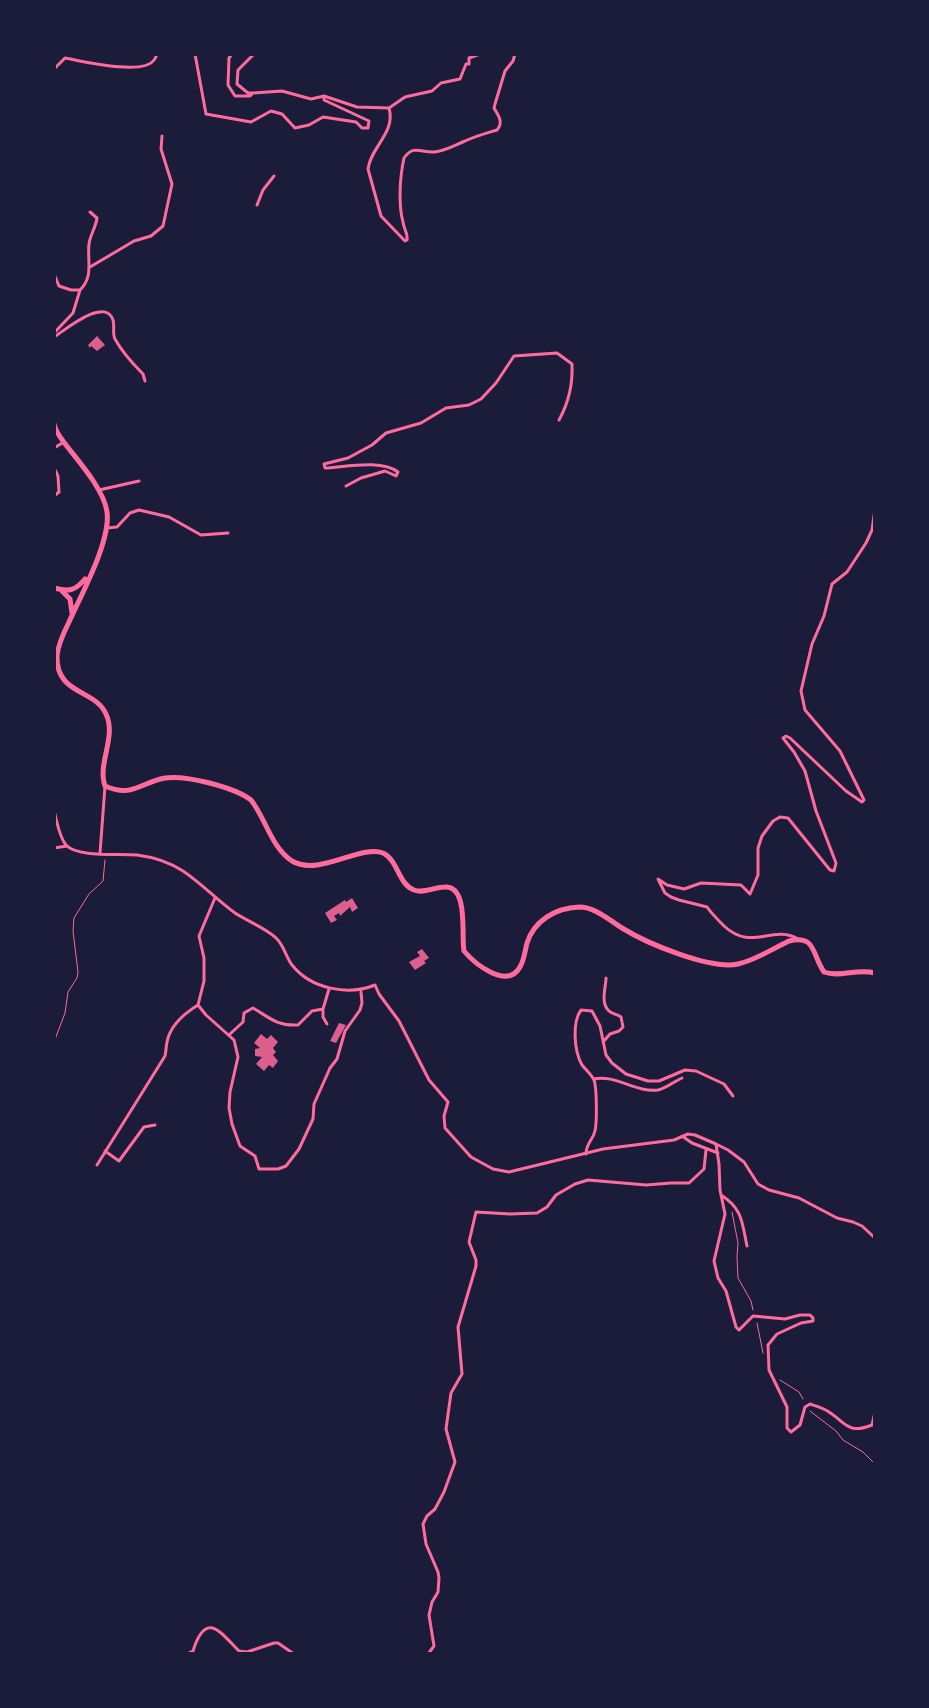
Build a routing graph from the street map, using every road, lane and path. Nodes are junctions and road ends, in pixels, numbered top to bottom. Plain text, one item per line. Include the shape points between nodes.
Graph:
1 (157, 54) edge
2 (195, 54) edge
3 (232, 54) edge
4 (254, 54) edge
5 (480, 54) edge
6 (515, 54) edge
7 (54, 69) edge
8 (253, 93) junction
9 (324, 96) junction
10 (389, 108) junction
11 (162, 136) dead end
12 (274, 176) dead end
13 (257, 205) dead end
14 (90, 212) dead end
15 (90, 267) junction
16 (54, 274) edge
17 (80, 290) junction
18 (54, 335) edge
19 (145, 381) dead end
20 (559, 420) dead end
21 (54, 424) edge
22 (64, 442) junction
23 (54, 448) edge
24 (54, 468) edge
25 (139, 481) dead end
26 (346, 486) dead end
27 (99, 490) junction
28 (54, 496) edge
29 (875, 509) edge
30 (107, 528) junction
31 (228, 533) dead end
32 (93, 568) junction
33 (57, 589) edge
34 (73, 614) junction
35 (56, 657) edge
36 (105, 786) junction
37 (54, 811) edge
38 (67, 846) junction
39 (54, 848) edge
40 (103, 853) junction
41 (215, 898) junction
42 (798, 939) junction
43 (875, 973) edge
44 (606, 978) dead end
45 (329, 989) junction
46 (360, 990) junction
47 (198, 1005) junction
48 (323, 1009) junction
49 (327, 1024) dead end
50 (230, 1034) junction
51 (54, 1042) edge
52 (603, 1042) junction
53 (682, 1078) dead end
54 (594, 1079) junction
55 (733, 1096) dead end
56 (155, 1125) dead end
57 (682, 1136) junction
58 (716, 1144) junction
59 (706, 1150) junction
60 (105, 1151) junction
61 (718, 1153) junction
62 (586, 1154) junction
63 (97, 1165) dead end
64 (721, 1195) junction
65 (732, 1212) dead end
66 (875, 1238) edge
67 (747, 1246) dead end
68 (755, 1316) junction
69 (763, 1354) dead end
70 (769, 1370) junction
71 (807, 1406) junction
72 (875, 1412) edge
73 (875, 1464) edge
74 (187, 1654) edge
75 (294, 1654) edge
76 (428, 1654) edge

1 - 7 street via 146,66 65,58
2 - 9 street via 206,114 251,122 271,111 295,128 323,117 368,128 369,121
3 - 8 street via 228,85 235,96
4 - 8 street via 238,70 237,84
5 - 10 street via 469,58 460,79 405,97
6 - 10 street via 494,108 500,120 497,130 452,148 407,152 399,197 405,241 381,216 368,169 388,132
8 - 9 street
9 - 10 street via 357,107
11 - 15 street via 172,184 163,226
12 - 13 street
14 - 15 street via 97,218 89,242
15 - 17 street
16 - 17 street via 59,286
17 - 18 street via 73,313
18 - 19 street via 84,316 106,313 113,320 115,339
20 - 26 street via 573,381 572,364 557,353 514,356 481,399 446,408 421,423 386,433 348,458 324,464 378,464 398,472 396,476 385,471
21 - 22 highway
22 - 23 street
22 - 27 highway
24 - 28 street via 60,486
25 - 27 street
27 - 30 highway
29 - 42 street via 866,543 832,584 801,691 805,710 840,751 864,800 790,738 783,738 805,771 836,863 834,871 788,818 780,817 762,836 750,894 741,885 701,883 684,889 658,879 665,893 707,907 742,938 777,934
30 - 31 street via 117,527 139,510 169,517 201,535
30 - 32 highway
32 - 33 highway via 77,588
32 - 34 highway
33 - 34 highway via 70,599
34 - 35 highway
35 - 36 highway via 65,681 106,712
36 - 40 street
36 - 42 highway via 124,792 167,778 230,788 251,800 282,853 299,864 383,853 414,890 456,891 464,951 481,968 499,975 519,970 528,941 546,916 572,908 592,909 640,938 709,962 737,965
37 - 38 street
38 - 39 street
38 - 40 street via 78,853
40 - 41 street via 163,861
40 - 51 path via 103,881 74,918 78,972
41 - 45 street via 277,939 293,966
41 - 47 street via 199,936 204,981
42 - 43 highway via 808,941 824,972
44 - 52 street via 608,1011 621,1017 623,1027
45 - 46 street
45 - 48 street
46 - 50 street via 360,1010 345,1031 314,1104 313,1119 299,1149 278,1169 259,1169 234,1132 229,1108 238,1052
46 - 62 street via 375,985 399,1021 429,1080 448,1102 445,1128 471,1157 509,1172
47 - 50 street
47 - 60 street via 176,1023 165,1056
48 - 49 street
48 - 50 street via 293,1026 271,1021 253,1008
52 - 54 street via 592,1011 581,1010 576,1023 578,1055
52 - 55 street via 609,1060 626,1074 659,1081 696,1071 724,1084
53 - 54 street via 648,1090
54 - 62 street via 596,1129
56 - 60 street via 144,1127 119,1161
57 - 58 street
57 - 59 street
57 - 62 street
58 - 61 street
58 - 66 street via 744,1162 758,1184 862,1226
59 - 61 street
59 - 76 street via 704,1169 689,1183 588,1180 556,1195 537,1213 476,1212 469,1242 476,1266 458,1327 462,1374 451,1393 446,1429 455,1462 423,1524 439,1578 429,1615 434,1646
60 - 63 street
61 - 64 street
64 - 67 street via 737,1209
64 - 68 street via 725,1214 714,1261 718,1278 736,1327 739,1330
65 - 68 path via 738,1278
68 - 69 path
68 - 70 street via 813,1318 771,1340
70 - 71 path via 799,1392
70 - 71 street via 787,1407 791,1432
71 - 72 street via 830,1412 843,1425 864,1428 872,1425
71 - 73 path
74 - 75 street via 209,1628 223,1633 239,1651 274,1643

